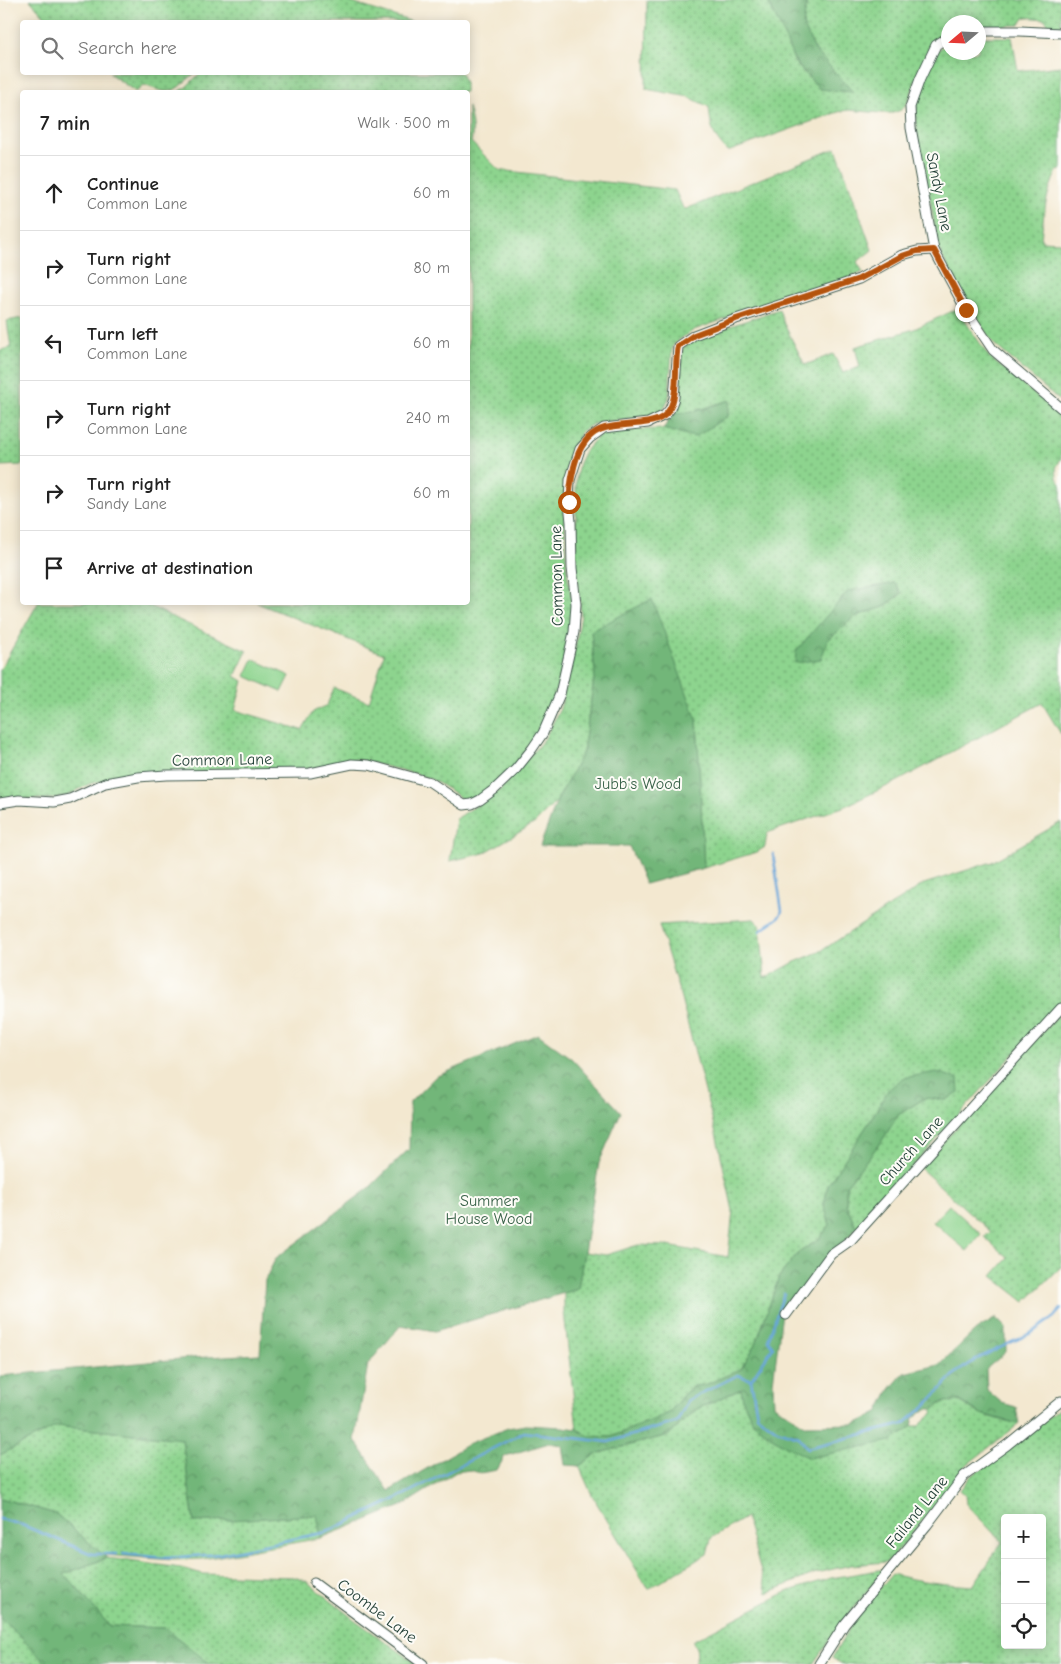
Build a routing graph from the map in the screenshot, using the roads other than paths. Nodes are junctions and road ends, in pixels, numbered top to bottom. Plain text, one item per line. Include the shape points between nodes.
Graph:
1 (986, 31) edge
2 (1061, 33) edge
3 (941, 42) edge
4 (934, 250) junction
5 (1061, 408) edge
6 (0, 802) edge
7 (1061, 1008) edge
8 (786, 1315) dead end
9 (1061, 1400) edge
10 (314, 1582) dead end
11 (423, 1664) edge
12 (819, 1664) edge

1 - 2 street
3 - 4 street, Sandy Lane via 936,45 910,107
4 - 5 street, Sandy Lane via 966,310 993,350
4 - 6 street, Common Lane via 902,256 859,279 694,335 678,346 674,398 665,415 648,423 604,428 580,449 570,480 569,502 576,604 574,632 560,694 532,749 496,789 480,800 464,805 430,782 369,765 352,764 310,773 138,778 105,783 70,799 54,802
7 - 8 street, Church Lane via 852,1240 831,1254
9 - 12 street, Failand Lane via 964,1476 844,1625
10 - 11 street, Coombe Lane

